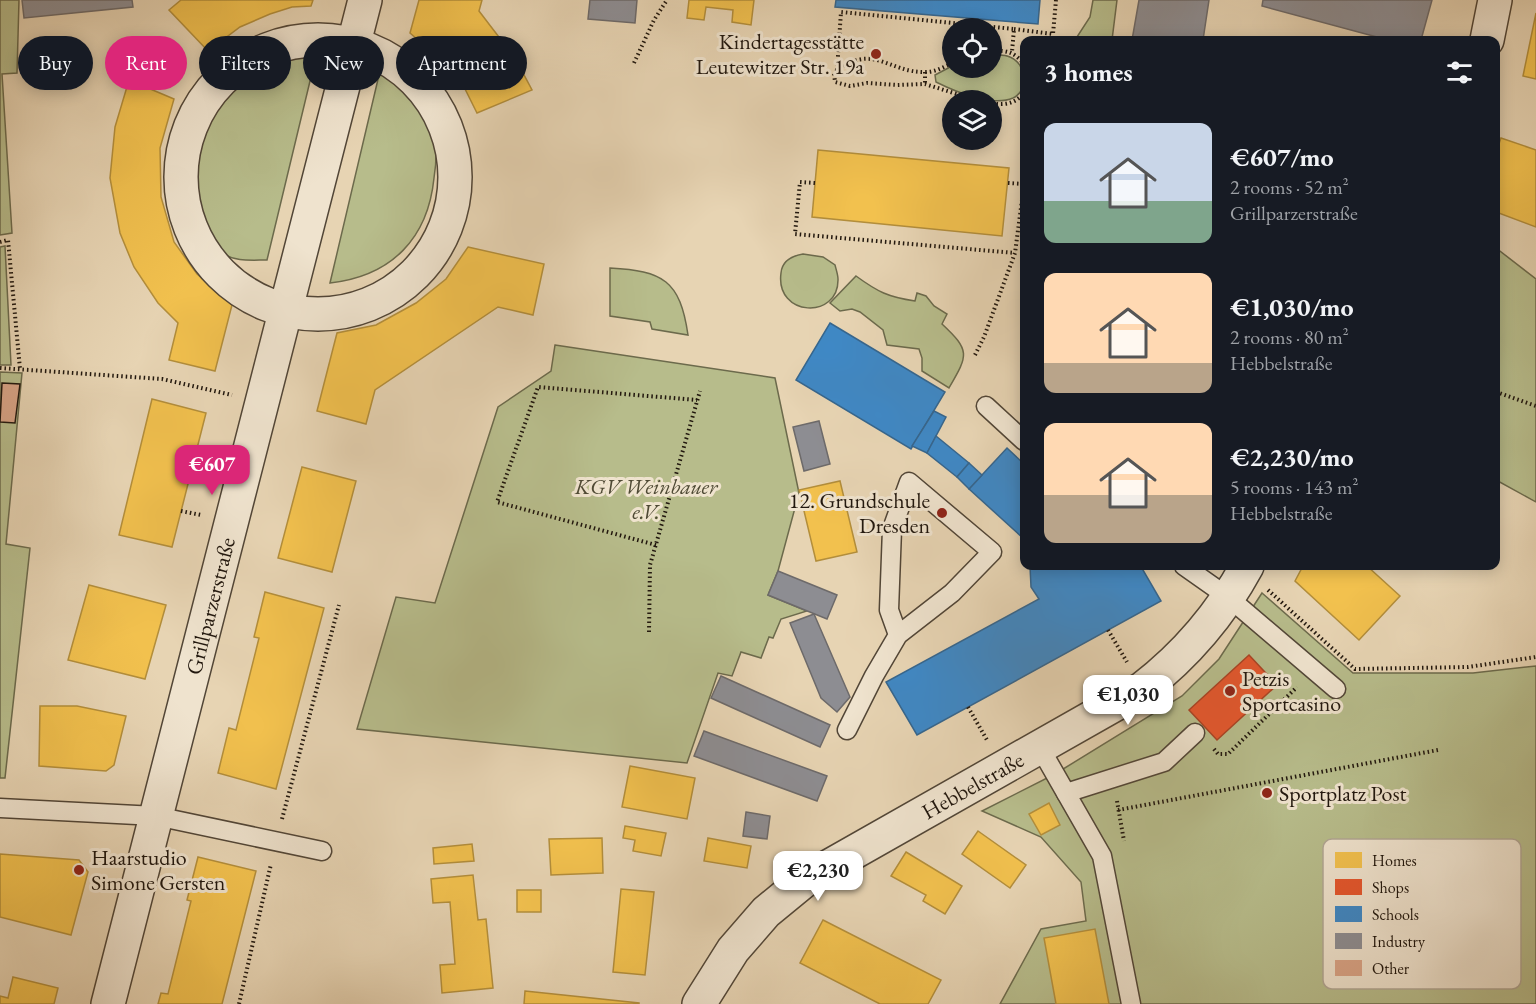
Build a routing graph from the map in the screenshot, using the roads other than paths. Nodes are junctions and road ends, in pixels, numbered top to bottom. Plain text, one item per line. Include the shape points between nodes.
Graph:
1 (365, 0) edge
2 (1495, 0) edge
3 (356, 36) edge
4 (1488, 36) edge
5 (303, 40) edge
6 (384, 60) edge
7 (342, 90) edge
8 (286, 310) junction
9 (986, 406) dead end
10 (1020, 437) edge
11 (1190, 570) edge
12 (1244, 570) edge
13 (1228, 597) junction
14 (898, 635) junction
15 (1336, 688) dead end
16 (847, 730) dead end
17 (1195, 733) road end
18 (1039, 746) junction
19 (1066, 793) junction
20 (0, 808) edge
21 (156, 816) junction
22 (322, 851) dead end
23 (108, 1004) edge
24 (699, 1004) edge
25 (1131, 1004) edge

1 - 3 street, Grillparzerstraße
2 - 4 street
5 - 8 street via 256,53 221,78 194,114 180,170 186,216 206,258 230,284 260,302
6 - 8 street via 406,71 442,115 457,161 449,223 430,258 392,294 349,312
7 - 8 street, Grillparzerstraße
8 - 21 street, Grillparzerstraße
9 - 10 lane
11 - 13 lane
12 - 13 street, Hebbelstraße
13 - 15 lane
13 - 18 street, Hebbelstraße via 1197,639 1169,668 1142,689
14 - 14 lane via 889,610 892,529 909,482 992,552 952,593
14 - 16 lane
17 - 19 lane via 1164,762
18 - 19 lane
18 - 24 street, Hebbelstraße via 806,880 766,912 733,950
19 - 25 lane via 1102,856
20 - 21 lane
21 - 22 lane
21 - 23 street, Grillparzerstraße

